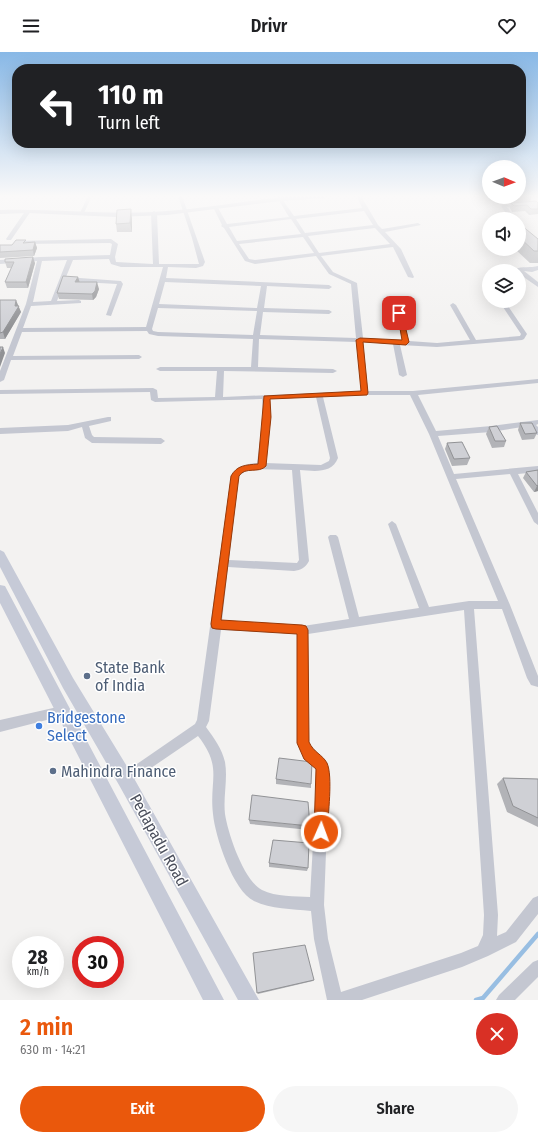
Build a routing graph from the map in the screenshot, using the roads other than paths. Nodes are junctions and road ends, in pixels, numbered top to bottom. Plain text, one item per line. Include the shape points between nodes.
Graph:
1 (155, 240) edge
2 (196, 240) edge
3 (233, 240) edge
4 (259, 240) edge
5 (307, 240) edge
6 (391, 240) edge
7 (18, 242) edge
8 (235, 243) junction
9 (395, 244) junction
10 (316, 254) junction
11 (70, 258) junction
12 (112, 258) junction
13 (40, 259) junction
14 (0, 262) edge
15 (156, 266) junction
16 (166, 266) junction
17 (538, 268) edge
18 (411, 278) dead end
19 (62, 279) junction
20 (162, 280) junction
21 (264, 284) junction
22 (538, 285) edge
23 (329, 287) dead end
24 (396, 298) dead end
25 (54, 302) junction
26 (79, 302) dead end
27 (29, 304) junction
28 (453, 305) dead end
29 (156, 306) junction
30 (507, 308) edge
31 (261, 309) junction
32 (329, 312) dead end
33 (109, 315) dead end
34 (149, 328) junction
35 (18, 330) junction
36 (256, 337) junction
37 (360, 340) junction
38 (396, 342) junction
39 (406, 342) junction
40 (474, 342) junction
41 (139, 357) dead end
42 (9, 358) junction
43 (160, 368) dead end
44 (221, 369) junction
45 (254, 369) junction
46 (333, 370) dead end
47 (403, 376) dead end
48 (0, 380) edge
49 (538, 381) edge
50 (0, 392) edge
51 (365, 393) junction
52 (413, 394) junction
53 (319, 395) junction
54 (266, 397) junction
55 (219, 399) junction
56 (108, 419) dead end
57 (534, 423) edge
58 (85, 425) junction
59 (0, 432) edge
60 (538, 432) edge
61 (432, 434) junction
62 (161, 441) dead end
63 (261, 466) junction
64 (296, 467) junction
65 (538, 470) edge
66 (513, 472) junction
67 (450, 477) junction
68 (538, 522) edge
69 (392, 524) dead end
70 (333, 537) dead end
71 (0, 555) edge
72 (224, 563) junction
73 (0, 590) edge
74 (469, 605) junction
75 (505, 605) junction
76 (425, 610) junction
77 (355, 623) junction
78 (216, 624) junction
79 (302, 630) junction
80 (538, 682) edge
81 (62, 711) junction
82 (0, 726) edge
83 (199, 728) junction
84 (125, 779) junction
85 (538, 903) edge
86 (318, 905) junction
87 (483, 951) junction
88 (538, 968) edge
89 (214, 1000) edge
90 (249, 1000) edge
91 (335, 1000) edge
92 (339, 1000) edge
93 (504, 1000) edge

1 - 15 street
2 - 16 street via 201,265
3 - 8 street
4 - 8 street
5 - 10 street
6 - 9 street
7 - 12 street via 111,241 115,244
8 - 10 street via 250,262
9 - 10 street
9 - 18 street
10 - 37 street via 331,273 354,283
11 - 12 street
11 - 13 street
11 - 19 street
12 - 15 street via 116,265
13 - 14 street
13 - 27 street
15 - 16 street
16 - 20 street
17 - 22 street via 520,269
19 - 25 street
19 - 33 street via 119,282
20 - 21 street
20 - 29 street
21 - 23 street
21 - 31 street
24 - 39 street
25 - 26 street
25 - 27 street
27 - 35 street
28 - 40 street
29 - 31 street
29 - 34 street
30 - 40 street via 524,336
31 - 32 street
31 - 36 street
34 - 35 street
34 - 36 street via 151,332 158,334
35 - 42 street
36 - 37 street
36 - 45 street
37 - 38 street
37 - 51 street
38 - 39 street
38 - 47 street
39 - 40 street via 437,345
41 - 42 street
42 - 48 street
43 - 44 street
44 - 45 street
44 - 55 street
45 - 46 street
49 - 52 street
50 - 55 street via 153,390 155,400
51 - 52 street
51 - 53 street
52 - 61 street
53 - 54 street
53 - 64 street via 334,458 332,463 322,468
54 - 55 street
54 - 63 street via 267,417
56 - 58 street
57 - 60 street
57 - 61 street
58 - 59 street
58 - 62 street via 92,440
61 - 67 street
63 - 64 street
63 - 72 street via 243,468 235,476
64 - 72 street via 304,562 294,567
65 - 66 street
66 - 67 street
66 - 68 street
67 - 75 street
69 - 76 street
70 - 77 street
71 - 84 main road, Pedapadu Road via 68,683
72 - 78 street
73 - 81 main road, Pedapadu Road
74 - 75 street
74 - 76 street
74 - 87 street via 491,915 490,936
75 - 80 street via 531,674
76 - 77 street
77 - 79 street
78 - 79 street
78 - 83 street via 205,711
79 - 86 street via 303,743 309,754 322,766 323,773
81 - 82 street
81 - 89 main road, Pedapadu Road
83 - 84 street
83 - 86 street via 217,757 220,815 224,837 236,868 249,889 257,895 272,899
84 - 90 main road, Pedapadu Road
85 - 87 street via 511,937
86 - 91 street via 321,939
87 - 92 street
88 - 93 street

